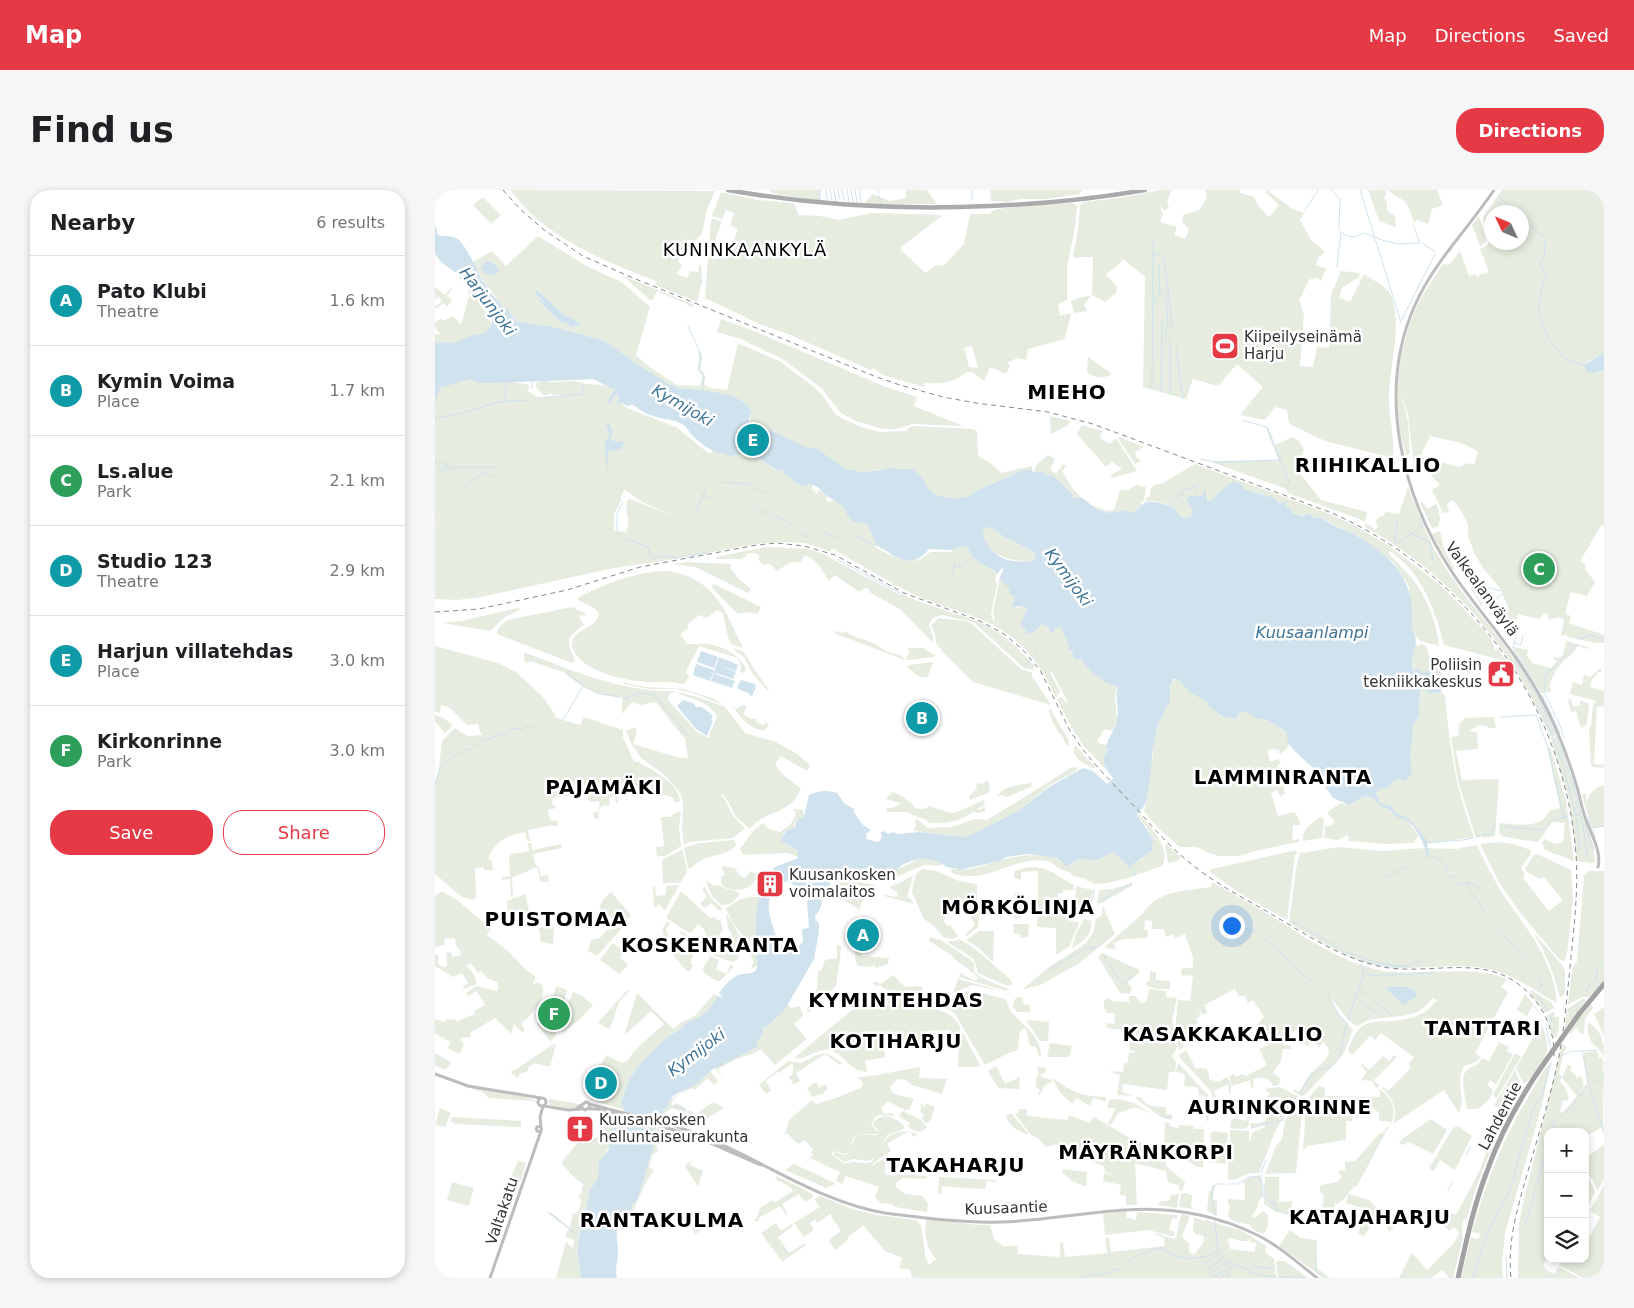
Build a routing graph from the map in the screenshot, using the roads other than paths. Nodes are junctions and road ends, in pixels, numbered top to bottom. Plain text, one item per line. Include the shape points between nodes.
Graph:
1 (729, 190) edge
2 (1145, 190) edge
3 (1495, 190) edge
4 (755, 192) edge
5 (1600, 866) edge
6 (1604, 984) edge
7 (435, 1074) edge
8 (547, 1101) junction
9 (541, 1103) junction
10 (552, 1107) junction
11 (582, 1107) junction
12 (589, 1107) junction
13 (490, 1278) edge
14 (1315, 1278) edge
15 (1458, 1278) edge

1 - 4 main road
2 - 4 main road via 1055,202 946,207 841,206 794,201
3 - 5 main road, Valkealanväylä via 1434,271 1407,326 1396,380 1401,446 1411,488 1436,546 1517,658 1552,720 1569,763
6 - 15 highway, Lahdentie, bridge via 1547,1059 1514,1112 1489,1164
7 - 9 main road via 468,1086 524,1096
8 - 9 main road
8 - 9 main road via 544,1098
8 - 10 main road
9 - 10 main road
9 - 13 main road, Valtakatu via 534,1151
10 - 11 main road via 574,1110
11 - 12 main road via 585,1110
11 - 12 main road via 586,1102
12 - 14 main road, Kuusaantie via 707,1137 842,1202 868,1210 969,1222 1154,1209 1203,1216 1254,1233

